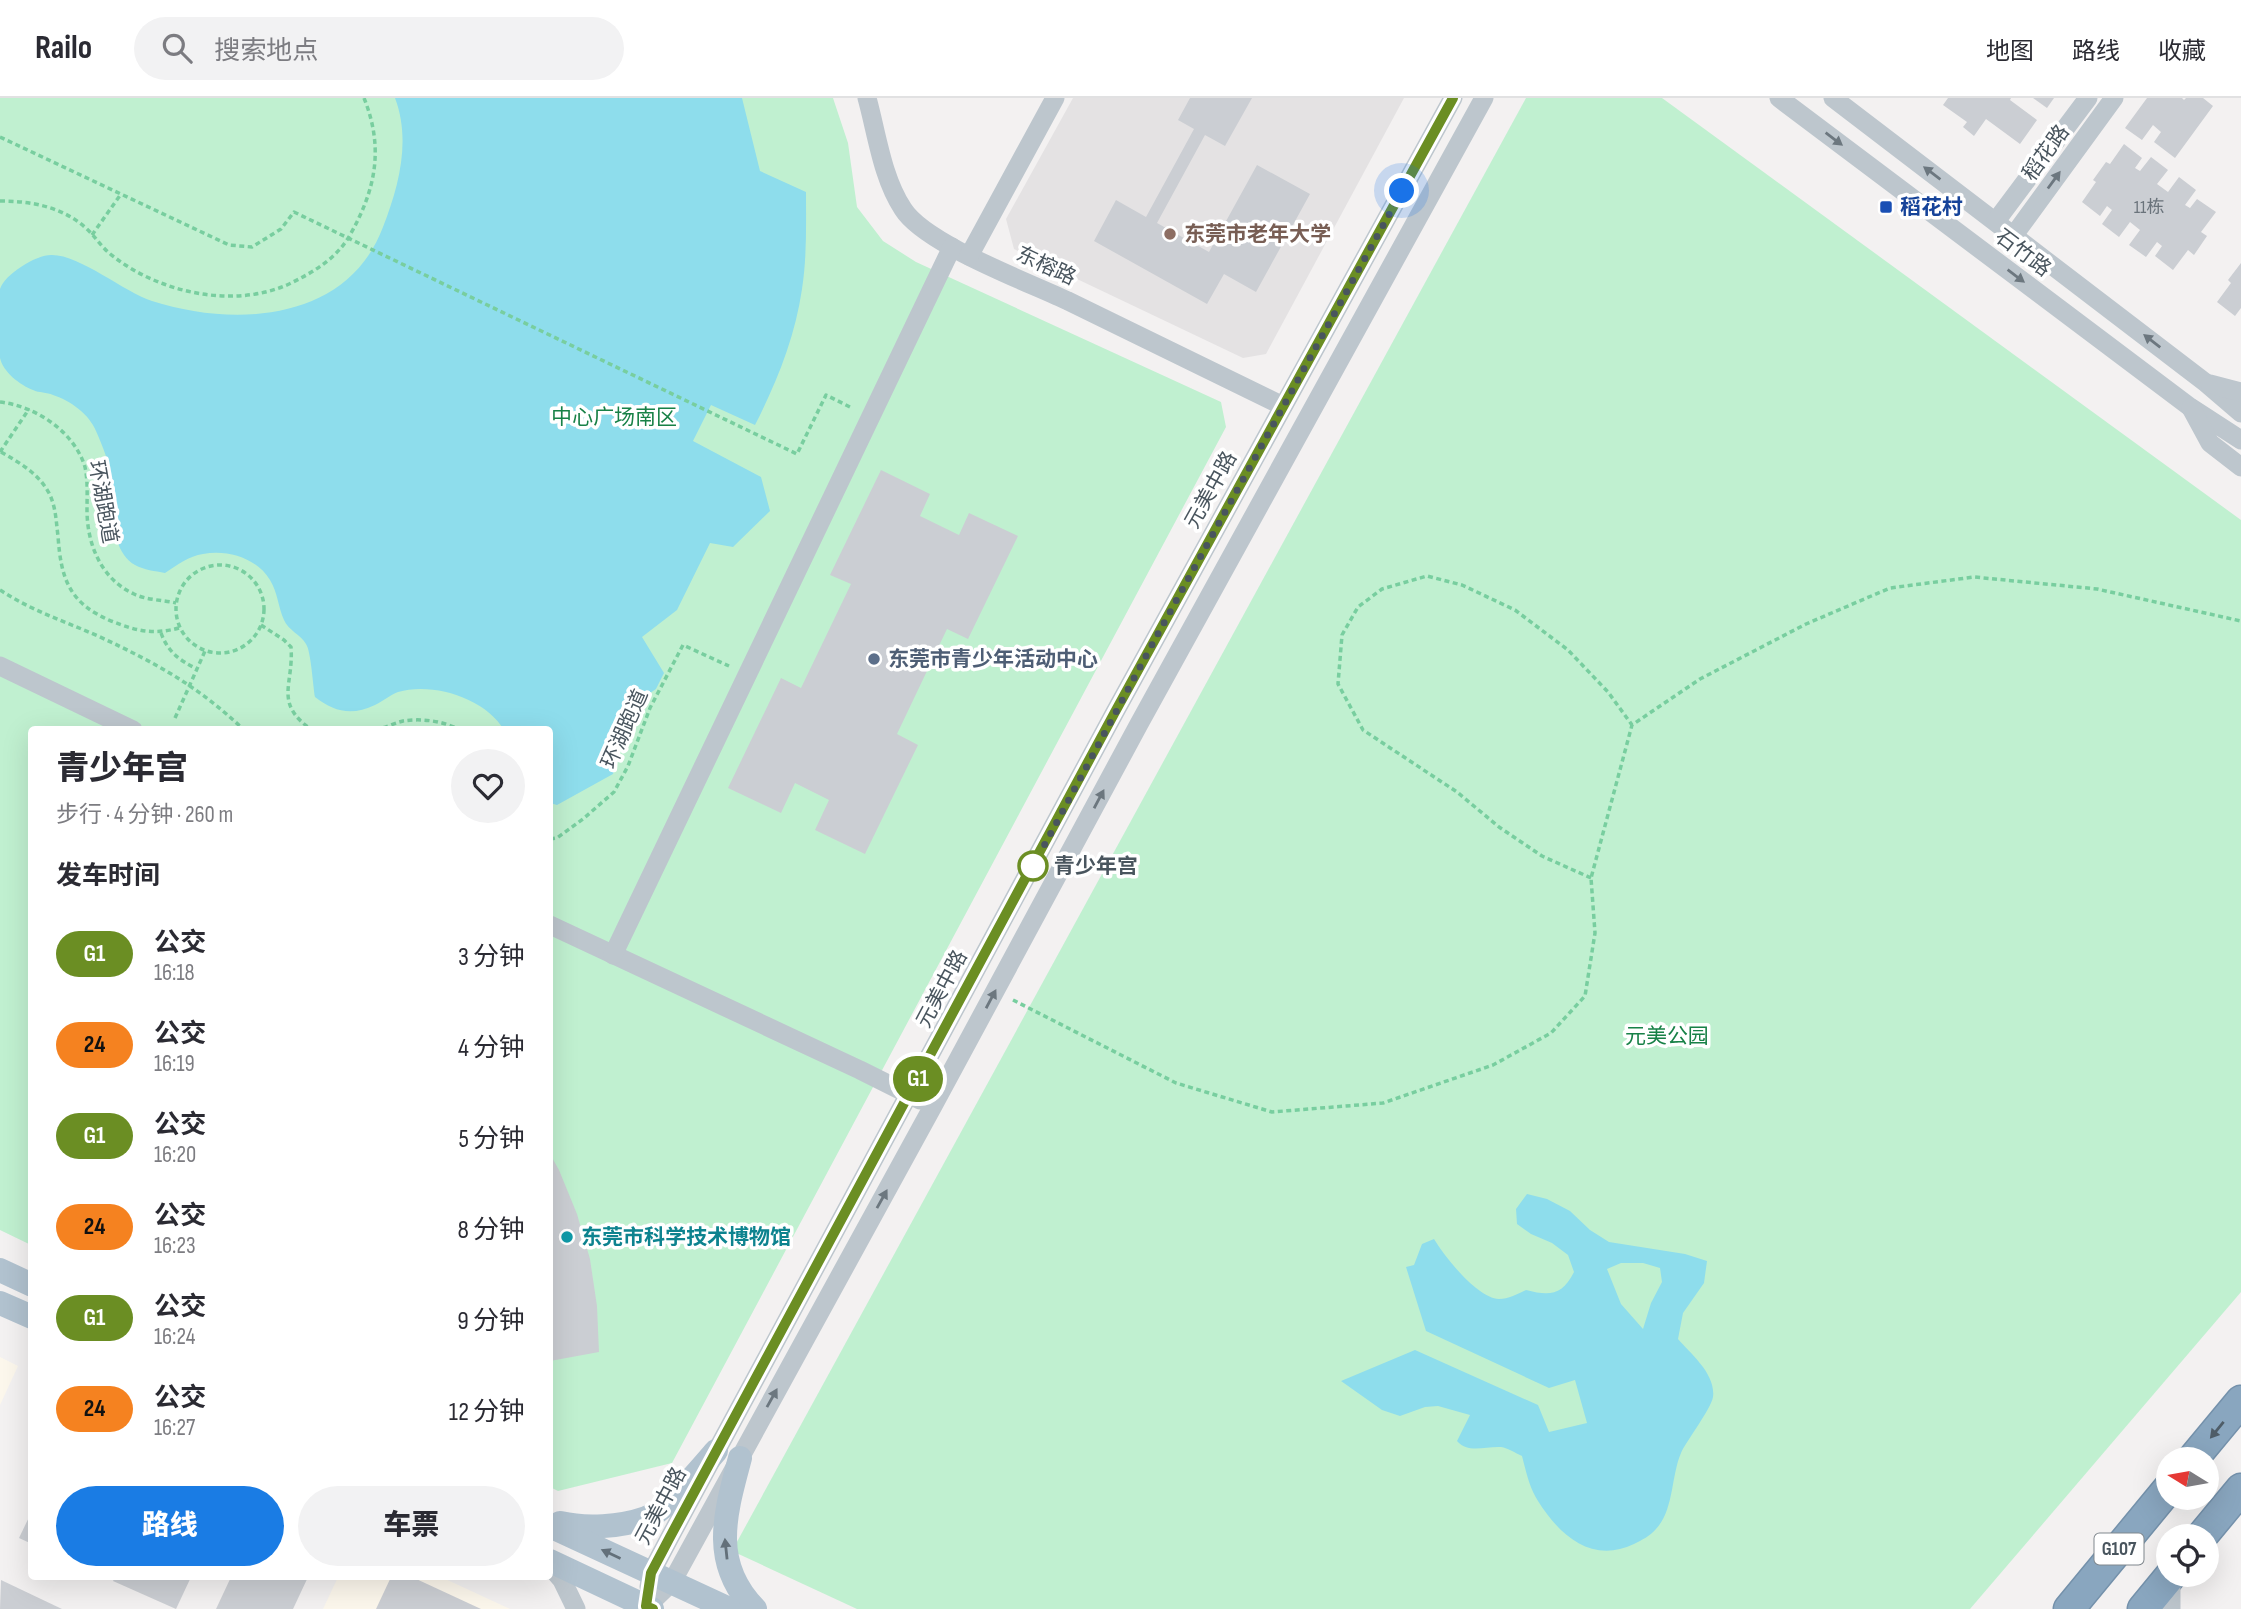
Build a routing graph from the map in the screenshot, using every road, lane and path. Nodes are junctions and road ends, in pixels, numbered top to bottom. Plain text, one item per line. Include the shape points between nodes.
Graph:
1 (364, 98) edge
2 (867, 98) edge
3 (1055, 98) edge
4 (1453, 98) edge
5 (1484, 98) edge
6 (1779, 98) edge
7 (1833, 98) edge
8 (2088, 98) edge
9 (2115, 98) edge
10 (0, 136) edge
11 (121, 193) junction
12 (0, 201) edge
13 (1996, 221) junction
14 (92, 235) junction
15 (2014, 235) junction
16 (348, 238) junction
17 (952, 247) junction
18 (970, 256) junction
19 (2206, 383) junction
20 (2241, 392) edge
21 (0, 402) edge
22 (1283, 406) junction
23 (2190, 407) junction
24 (29, 409) junction
25 (2241, 413) edge
26 (870, 417) junction
27 (2241, 440) edge
28 (0, 452) edge
29 (2241, 467) edge
30 (0, 590) edge
31 (176, 603) junction
32 (2241, 621) edge
33 (261, 625) junction
34 (179, 628) junction
35 (161, 633) junction
36 (205, 652) junction
37 (0, 666) edge
38 (197, 669) junction
39 (747, 674) junction
40 (190, 685) junction
41 (175, 718) dead end
42 (1632, 725) junction
43 (125, 726) edge
44 (240, 726) edge
45 (307, 726) edge
46 (387, 726) edge
47 (450, 726) edge
48 (553, 839) edge
49 (1591, 878) junction
50 (553, 926) edge
51 (613, 955) junction
52 (995, 991) junction
53 (910, 1095) junction
54 (933, 1106) junction
55 (0, 1270) edge
56 (28, 1283) edge
57 (0, 1303) edge
58 (28, 1315) edge
59 (2241, 1401) edge
60 (2203, 1447) edge
61 (728, 1455) junction
62 (2241, 1489) edge
63 (2156, 1504) edge
64 (553, 1523) edge
65 (553, 1524) edge
66 (2212, 1524) edge
67 (553, 1562) edge
68 (553, 1570) edge
69 (662, 1578) junction
70 (2161, 1587) edge
71 (2171, 1587) edge
72 (648, 1608) edge
73 (576, 1609) edge
74 (729, 1609) edge
75 (755, 1609) edge
76 (2069, 1609) edge
77 (2143, 1609) edge
78 (2171, 1609) edge

1 - 16 path via 376,141 375,164 368,199
2 - 17 street, 东榕路 via 890,183 904,211
3 - 18 street
4 - 22 street, 元美中路
52 -> 5 street, 元美中路
6 -> 23 street, 石竹路
13 -> 7 street, 石竹路
8 - 13 street, 稻花路
15 -> 9 street, 稻花路
10 - 11 path
11 - 14 path
11 - 16 path via 229,245 252,247 281,229 294,212
12 - 14 path via 50,206 71,216
13 - 15 street, 石竹路
14 - 16 path via 114,257 157,279 206,295 233,297 278,289 303,277 337,253
19 -> 15 street, 石竹路
16 - 26 path via 797,454 826,395
17 - 18 street, 东榕路
17 - 26 street
18 - 22 street, 东榕路
19 - 20 street
19 - 25 street, 石竹路
21 - 24 path, 环湖跑道
22 - 53 street, 元美中路
23 - 27 street, 石竹路
23 - 29 street via 2210,443
24 - 28 path
24 - 31 path, 环湖跑道 via 53,424 79,453 85,467 89,536 106,572 135,595
26 - 39 street
28 - 35 path via 34,473 50,495 59,557 72,595 101,616
30 - 40 path via 24,606 144,657
31 - 33 path via 187,579 198,570 224,565 237,568 249,575 263,598
31 - 34 path
32 - 42 path via 2097,589 1974,577 1890,588 1806,624 1700,679
33 - 36 path via 254,637 232,652
33 - 45 path via 291,647 289,704
34 - 35 path
34 - 36 path
35 - 38 path via 170,651
36 - 38 path
37 - 43 street
38 - 40 path
39 - 48 path, 环湖跑道 via 683,645 614,792
39 - 51 street
40 - 41 path
40 - 44 path
42 - 49 path
42 - 49 path via 1568,650 1515,610 1462,585 1427,576 1382,589 1358,607 1342,635 1338,684 1363,730 1542,856
46 - 47 path via 403,721 438,721
49 - 52 path via 1595,933 1585,996 1551,1033 1493,1065 1383,1103 1272,1112 1176,1083
50 - 51 street
51 - 53 street
54 -> 52 street, 元美中路
53 - 54 street
53 - 61 street, 元美中路
61 -> 54 street, 元美中路
55 - 56 main road
57 - 58 main road
59 -> 60 highway
61 - 64 main road via 647,1518 576,1527
61 - 69 street, 元美中路
75 -> 61 main road via 730,1575 724,1545
62 - 66 highway
63 - 76 highway, G107
69 -> 65 main road
67 - 72 main road
68 - 73 street
69 - 72 street, 元美中路
69 - 74 main road
70 - 77 highway, G107
71 - 78 street

